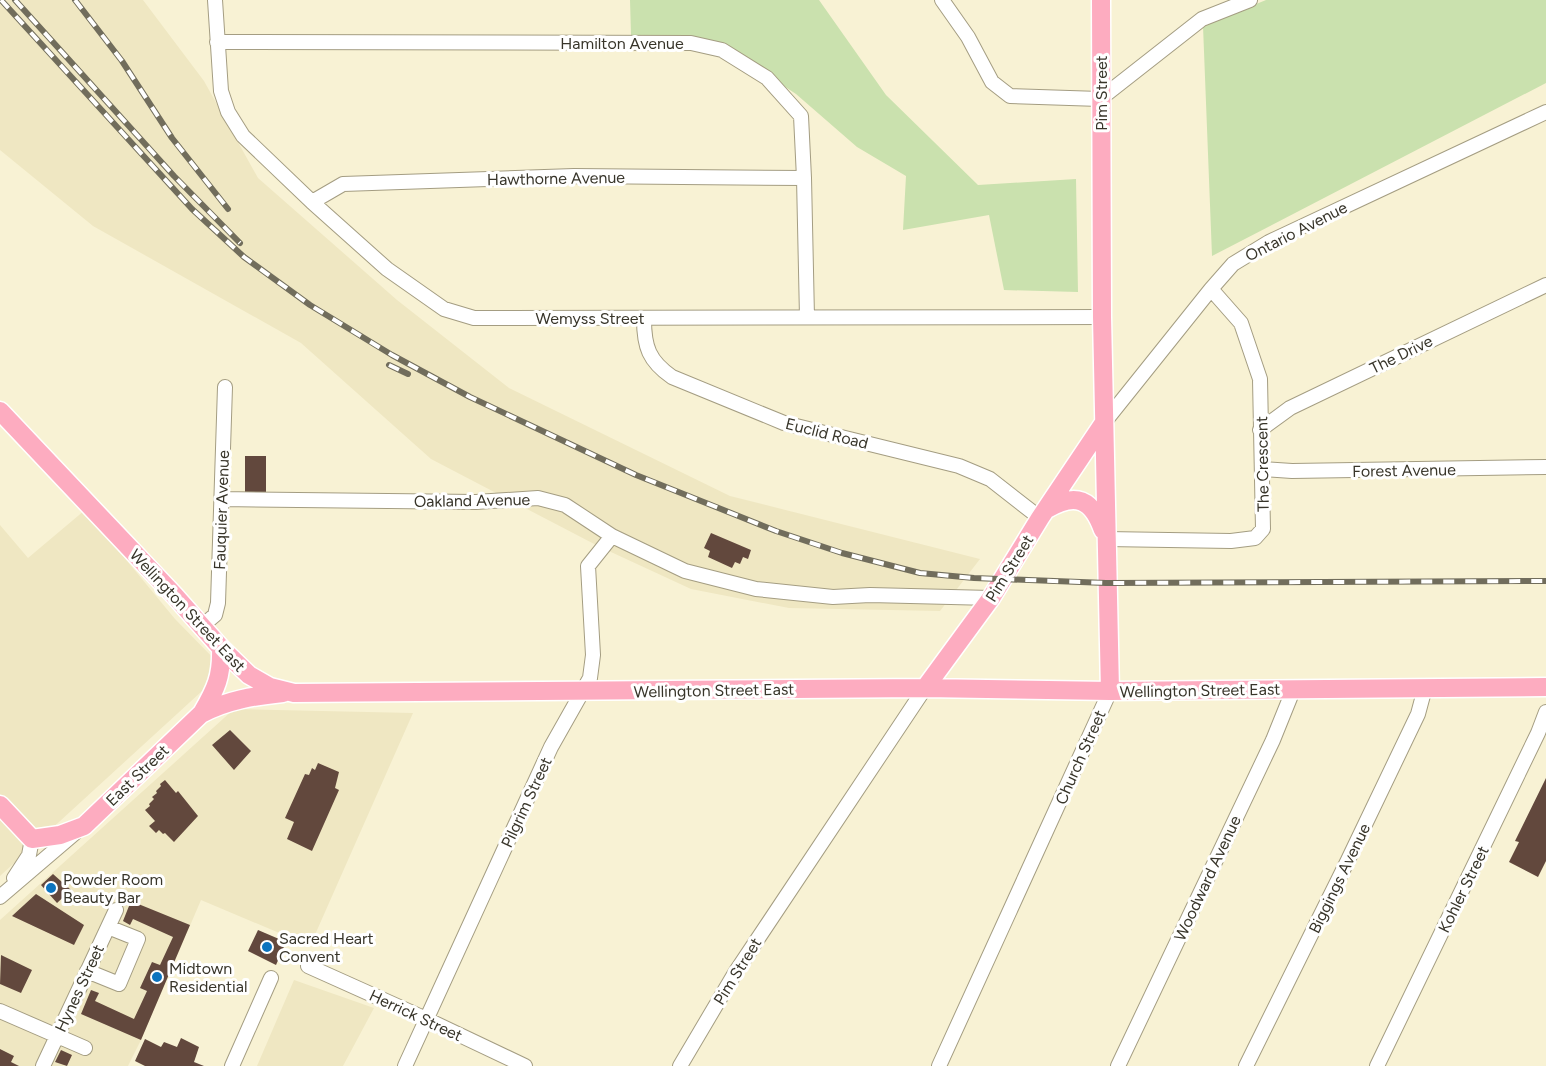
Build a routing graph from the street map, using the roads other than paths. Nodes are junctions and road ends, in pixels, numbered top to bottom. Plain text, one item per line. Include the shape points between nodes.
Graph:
1 (215, 0) edge
2 (942, 0) edge
3 (1101, 0) edge
4 (1250, 0) edge
5 (217, 42) junction
6 (1100, 99) junction
7 (1546, 111) edge
8 (804, 178) junction
9 (312, 202) junction
10 (1546, 285) edge
11 (1211, 289) junction
12 (807, 317) junction
13 (1102, 317) junction
14 (644, 319) junction
15 (225, 387) dead end
16 (0, 411) edge
17 (1104, 424) junction
18 (1260, 430) junction
19 (1546, 467) edge
20 (1263, 469) junction
21 (220, 499) junction
22 (1043, 514) junction
23 (612, 536) junction
24 (1106, 539) junction
25 (991, 598) junction
26 (202, 626) junction
27 (221, 648) junction
28 (1546, 687) edge
29 (926, 688) junction
30 (1294, 688) junction
31 (1425, 688) junction
32 (1110, 691) junction
33 (581, 692) junction
34 (294, 693) junction
35 (1546, 712) edge
36 (201, 714) junction
37 (0, 805) edge
38 (84, 826) junction
39 (32, 839) junction
40 (0, 897) edge
41 (116, 910) dead end
42 (108, 927) junction
43 (308, 966) dead end
44 (87, 971) junction
45 (271, 978) dead end
46 (0, 1011) edge
47 (426, 1019) junction
48 (57, 1036) junction
49 (85, 1048) dead end
50 (43, 1066) edge
51 (232, 1066) edge
52 (405, 1066) edge
53 (525, 1066) edge
54 (680, 1066) edge
55 (939, 1066) edge
56 (1118, 1066) edge
57 (1246, 1066) edge
58 (1377, 1066) edge

1 - 5 street
2 - 6 street via 992,82 1010,96
3 - 6 main road, Pim Street
4 - 6 street via 1202,19
5 - 8 street, Hamilton Avenue via 691,43 711,47 767,78 801,116
5 - 9 street, Wemyss Street via 221,91 228,112 243,136
6 - 13 main road, Pim Street
7 - 11 street, Ontario Avenue via 1269,242 1233,264
8 - 9 street, Hawthorne Avenue via 574,176 344,184
8 - 12 street, Hamilton Avenue
9 - 14 street, Wemyss Street via 387,269 444,309 474,318
10 - 18 street, The Drive via 1290,408
11 - 17 street, Ontario Avenue
11 - 18 street, The Crescent via 1241,323 1260,380
12 - 13 street, Wemyss Street
12 - 14 street, Wemyss Street
13 - 17 main road, Pim Street
14 - 22 street, Euclid Road via 648,350 657,367 672,377 784,423 959,466 990,479
15 - 21 street, Fauquier Avenue
16 - 26 main road, Wellington Street East
17 - 22 main road, Pim Street
17 - 24 main road, Church Street
18 - 20 street, The Crescent
19 - 20 street, Forest Avenue
20 - 24 street, The Crescent via 1263,529 1255,538
21 - 23 street, Oakland Avenue via 476,502 538,498 565,505
21 - 26 street, Fauquier Avenue via 218,603 215,615
22 - 24 main road via 1061,501 1074,499 1088,504 1098,516
22 - 25 main road, Pim Street
23 - 25 street, Oakland Avenue via 685,571 756,589 833,597
23 - 33 street, Pilgrim Street via 588,566 593,655 590,678
24 - 32 main road, Church Street
25 - 29 main road, Pim Street
26 - 27 main road, Wellington Street East
27 - 34 main road, Wellington Street East via 249,675 270,687
27 - 36 main road via 219,682
28 - 31 main road, Wellington Street East
29 - 32 main road, Wellington Street East
29 - 33 main road, Wellington Street East
29 - 54 street, Pim Street via 735,973
30 - 31 main road, Wellington Street East
30 - 32 main road, Wellington Street East
30 - 56 street, Woodward Avenue
31 - 57 street, Biggings Avenue via 1418,714
32 - 55 street, Church Street
33 - 34 main road, Wellington Street East
33 - 47 street, Pilgrim Street via 551,747
34 - 36 main road, East Street via 244,698
35 - 58 street, Kohler Street
36 - 38 main road, East Street
37 - 39 main road
38 - 39 main road
38 - 40 street, East Street
39 - 40 street via 29,855
41 - 42 street, Hynes Street
42 - 44 street, Hynes Street
42 - 44 street via 138,939 119,984
43 - 47 street, Herrick Street
44 - 48 street, Hynes Street
45 - 51 street
46 - 48 street
47 - 52 street, Pilgrim Street
47 - 53 street, Herrick Street
48 - 49 street
48 - 50 street, Hynes Street

